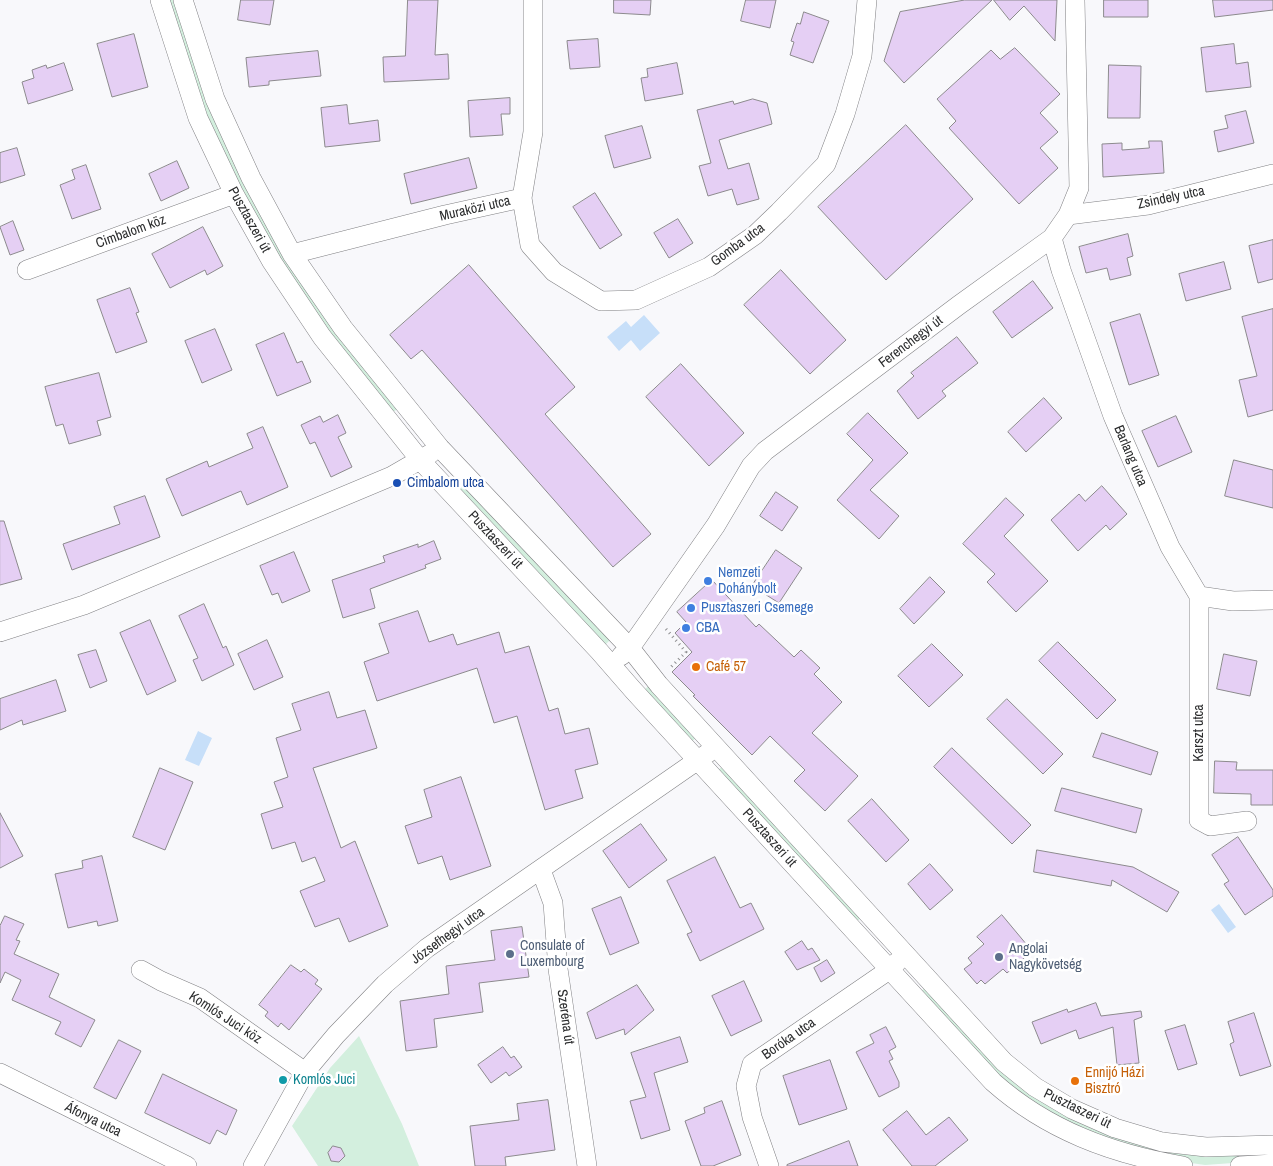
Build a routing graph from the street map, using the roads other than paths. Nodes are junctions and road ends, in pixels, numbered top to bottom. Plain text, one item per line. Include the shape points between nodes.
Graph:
1 (160, 0) edge
2 (183, 0) edge
3 (533, 0) edge
4 (867, 0) edge
5 (1076, 0) edge
6 (1273, 174) edge
7 (234, 194) junction
8 (522, 198) junction
9 (1068, 215) junction
10 (1052, 238) junction
11 (292, 254) junction
12 (27, 270) dead end
13 (440, 448) junction
14 (420, 461) junction
15 (1199, 596) junction
16 (1273, 600) edge
17 (0, 632) edge
18 (630, 648) junction
19 (611, 665) junction
20 (716, 747) junction
21 (697, 760) junction
22 (1247, 821) dead end
23 (541, 870) junction
24 (905, 955) junction
25 (141, 970) dead end
26 (889, 970) junction
27 (305, 1072) junction
28 (0, 1073) edge
29 (1269, 1155) edge
30 (187, 1166) edge
31 (252, 1166) edge
32 (588, 1166) edge
33 (769, 1166) edge
34 (1183, 1166) edge
35 (1240, 1166) edge

1 - 7 street, Pusztaszeri út via 198,118
2 - 11 street, Pusztaszeri út via 215,99 251,178
3 - 8 street, Muraközi utca via 533,132
4 - 8 street, Gomba utca via 862,56 826,164 755,235 708,267 636,300 601,301 554,272 530,245
5 - 9 street, Ferenchegyi út via 1079,188
6 - 9 street, Zsindely utca via 1148,205
7 - 12 street, Cimbalom köz
7 - 14 street, Pusztaszeri út via 272,262 322,337
8 - 11 street, Muraközi utca
9 - 10 street, Ferenchegyi út
10 - 15 street, Barlang utca via 1113,416 1170,547
10 - 18 street, Ferenchegyi út via 765,451 751,466 716,525
11 - 13 street, Pusztaszeri út via 343,328
13 - 14 street
13 - 18 street, Pusztaszeri út
14 - 17 street via 392,476 84,605
14 - 19 street, Pusztaszeri út
15 - 16 street via 1233,601
15 - 22 street, Karszt utca via 1200,820 1210,826
18 - 19 street, Ferenchegyi út
18 - 20 street, Pusztaszeri út via 650,675
19 - 21 street, Pusztaszeri út
20 - 21 street, Józsefhegyi utca
20 - 24 street, Pusztaszeri út
21 - 23 street, Józsefhegyi utca
21 - 26 street, Pusztaszeri út
23 - 27 street, Józsefhegyi utca via 427,948 385,984
23 - 32 street, Szeréna út via 553,903 558,968
24 - 26 street
24 - 29 street, Pusztaszeri út via 1004,1062 1035,1087 1072,1109 1115,1128 1162,1142
25 - 27 street, Komlós Juci köz via 200,998
26 - 33 street, Boróka utca via 752,1064 746,1086 752,1117
26 - 34 street, Pusztaszeri út via 1012,1099 1081,1138 1120,1153
27 - 31 street, Józsefhegyi utca
28 - 30 street, Áfonya utca
29 - 35 street, Pusztaszeri út

